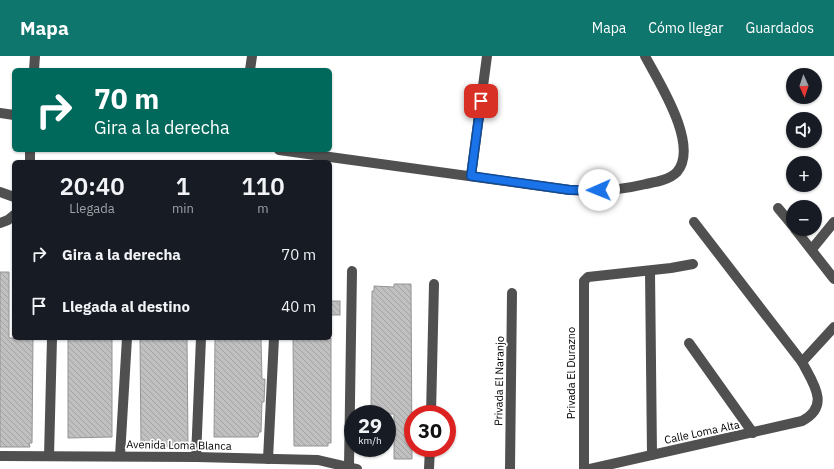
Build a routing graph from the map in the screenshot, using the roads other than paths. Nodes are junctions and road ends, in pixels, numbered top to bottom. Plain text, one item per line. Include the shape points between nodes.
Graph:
1 (35, 56) edge
2 (252, 56) edge
3 (487, 56) edge
4 (645, 56) edge
5 (34, 68) edge
6 (250, 68) edge
7 (0, 113) edge
8 (12, 115) edge
9 (294, 152) edge
10 (471, 176) junction
11 (0, 192) edge
12 (12, 196) edge
13 (778, 208) dead end
14 (12, 216) edge
15 (786, 218) edge
16 (694, 222) dead end
17 (834, 222) edge
18 (0, 223) edge
19 (801, 236) edge
20 (812, 249) junction
21 (693, 264) dead end
22 (352, 271) dead end
23 (650, 271) junction
24 (834, 279) edge
25 (434, 284) dead end
26 (512, 292) dead end
27 (834, 327) edge
28 (52, 340) edge
29 (127, 340) edge
30 (201, 340) edge
31 (274, 340) edge
32 (689, 343) dead end
33 (802, 362) junction
34 (431, 405) edge
35 (753, 433) junction
36 (652, 455) junction
37 (0, 456) edge
38 (49, 456) junction
39 (120, 456) junction
40 (196, 457) junction
41 (430, 457) edge
42 (268, 459) junction
43 (353, 468) edge
44 (429, 469) edge
45 (510, 469) edge
46 (584, 469) edge
47 (590, 469) edge

1 - 5 street
2 - 6 street
3 - 10 street
4 - 10 street via 680,128 683,156 676,173 664,180 638,186 588,191
7 - 8 street
9 - 10 street
11 - 12 street
13 - 15 street
14 - 18 street
16 - 33 street
17 - 20 street
19 - 20 street
20 - 24 street
21 - 23 street
22 - 43 street
23 - 36 street
23 - 46 street, Privada El Durazno via 585,278
25 - 34 street
26 - 45 street, Privada El Naranjo
27 - 33 street
28 - 38 street
29 - 39 street
30 - 40 street
31 - 42 street
32 - 35 street
33 - 35 street, Calle Loma Alta via 816,387 816,410 802,421
35 - 36 street, Calle Loma Alta
36 - 47 street, Calle Loma Alta
37 - 38 street, Avenida Loma Blanca
38 - 39 street, Avenida Loma Blanca
39 - 40 street, Avenida Loma Blanca
40 - 42 street, Avenida Loma Blanca
41 - 44 street
42 - 43 street, Avenida Loma Blanca via 318,460

